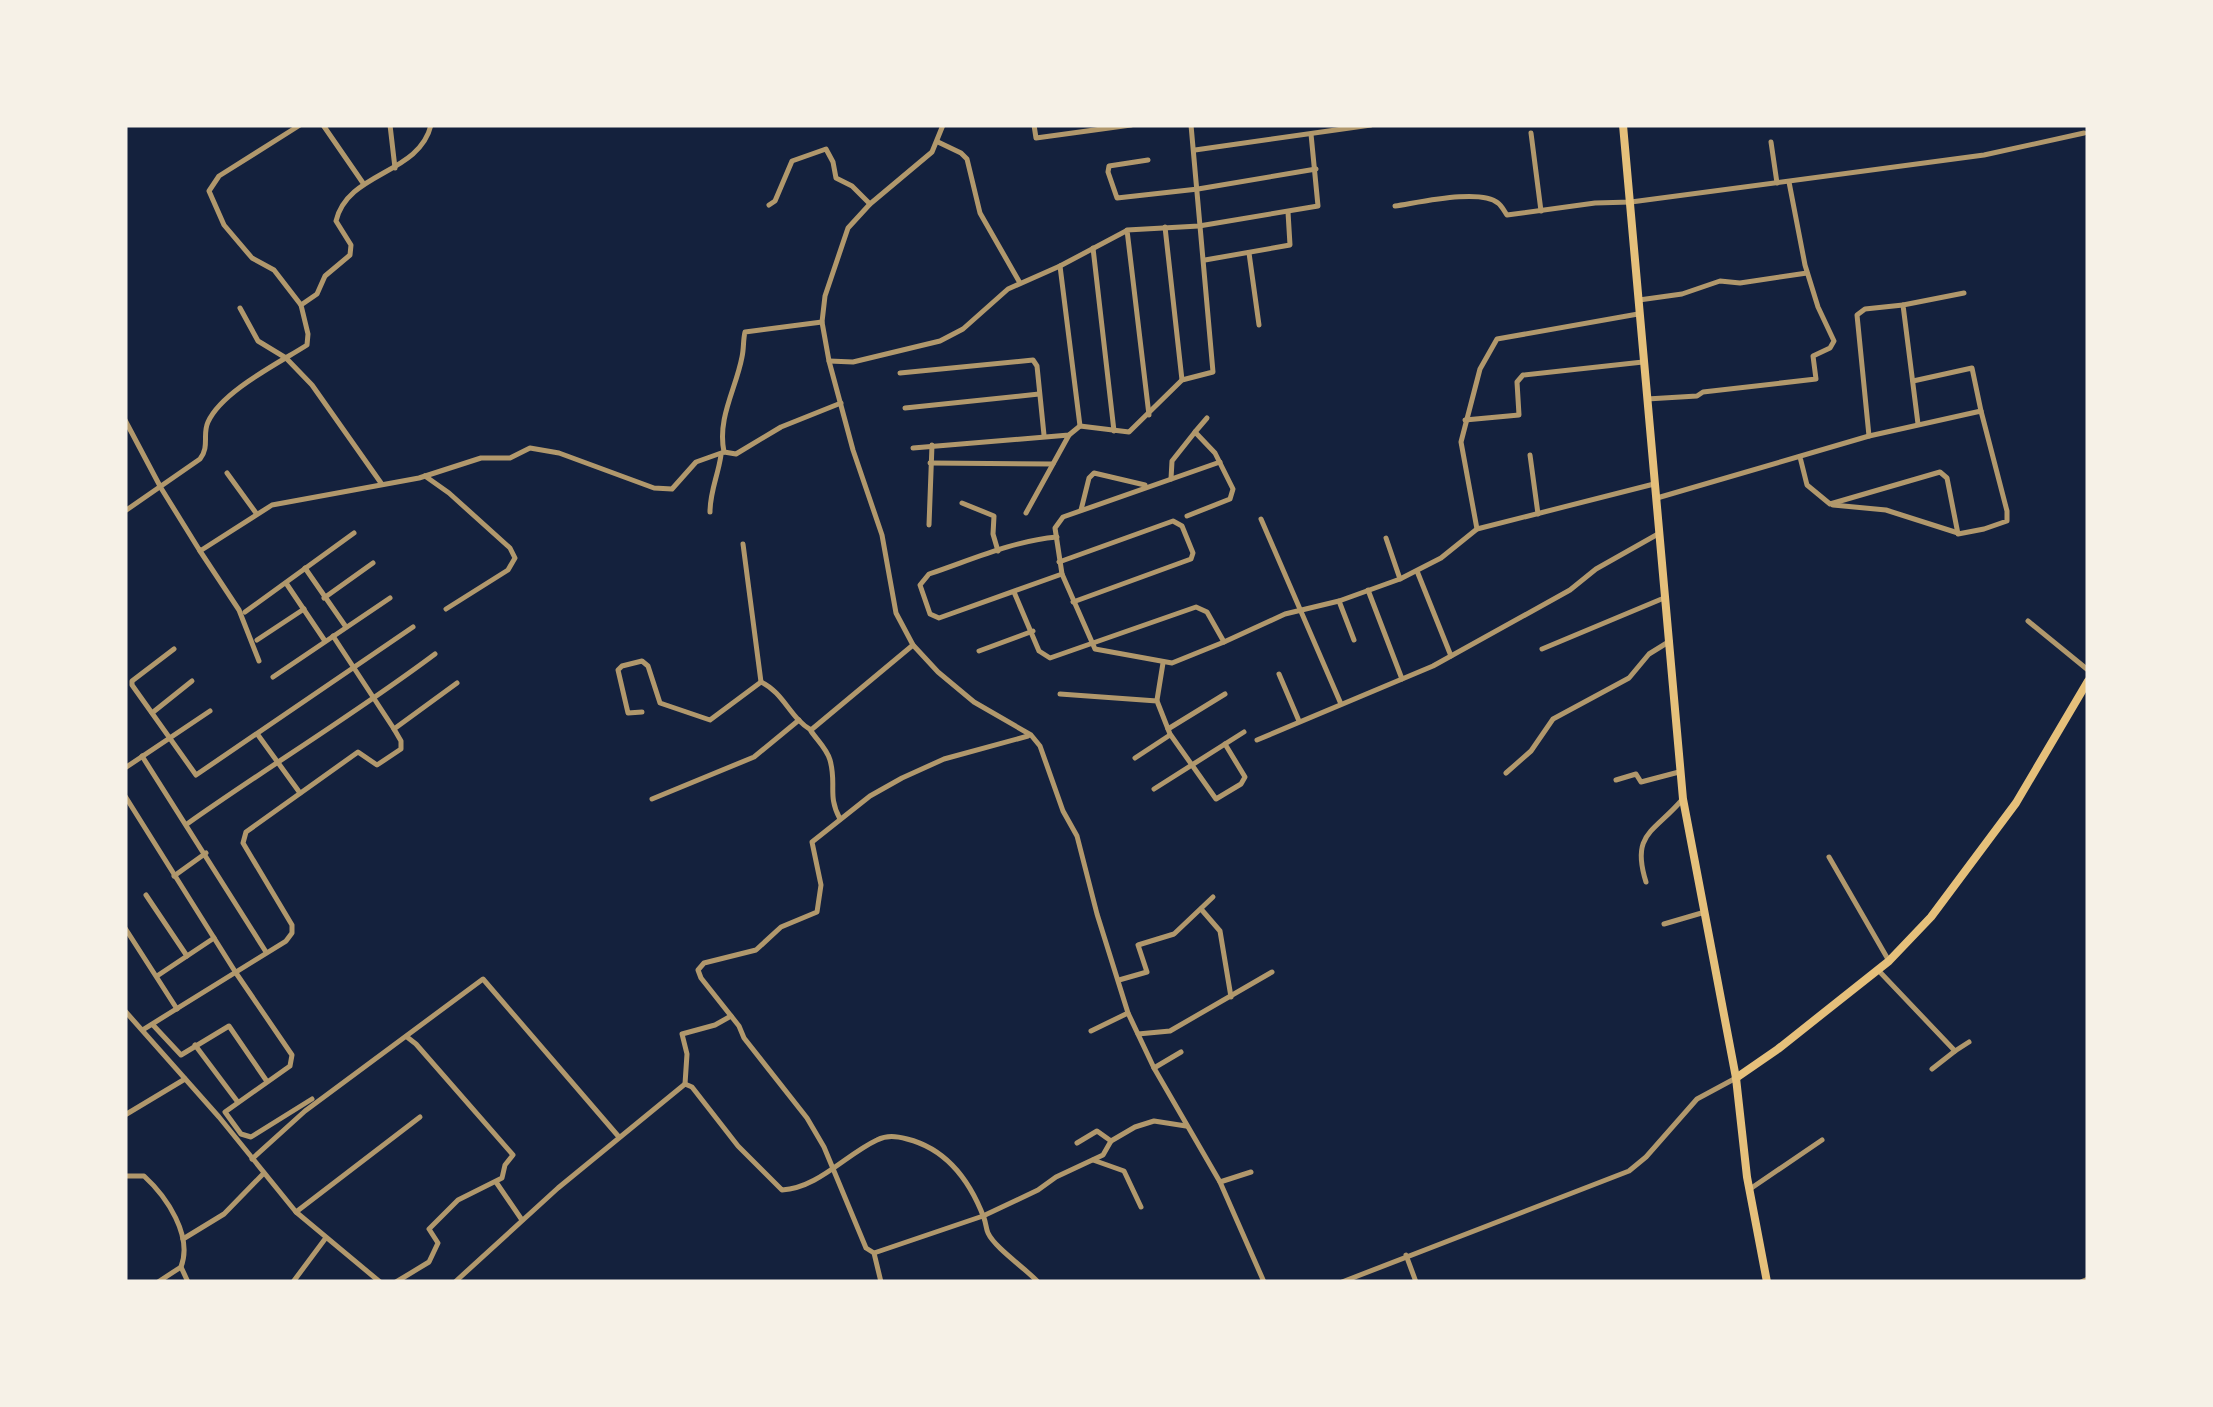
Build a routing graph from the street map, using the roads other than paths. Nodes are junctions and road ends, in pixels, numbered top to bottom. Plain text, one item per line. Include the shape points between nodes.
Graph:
1 (300, 125) edge
2 (323, 125) edge
3 (390, 125) edge
4 (432, 125) edge
5 (943, 125) edge
6 (1034, 125) edge
7 (1131, 125) edge
8 (1191, 125) edge
9 (1371, 125) edge
10 (1623, 125) edge
11 (1531, 132) dead end
12 (2084, 133) dead end
13 (1312, 134) junction
14 (938, 142) junction
15 (1771, 142) dead end
16 (1195, 150) junction
17 (1148, 160) dead end
18 (394, 168) junction
19 (1316, 169) junction
20 (1789, 182) junction
21 (363, 183) junction
22 (1777, 184) junction
23 (1198, 189) junction
24 (1631, 202) junction
25 (870, 204) junction
26 (769, 205) dead end
27 (1395, 206) dead end
28 (1541, 211) junction
29 (1288, 212) junction
30 (1199, 226) junction
31 (1165, 227) junction
32 (1127, 230) junction
33 (1092, 248) junction
34 (1249, 253) junction
35 (1205, 260) junction
36 (1060, 266) junction
37 (1807, 273) junction
38 (1020, 283) junction
39 (1964, 294) dead end
40 (1638, 300) junction
41 (301, 305) junction
42 (1902, 305) junction
43 (240, 308) dead end
44 (1638, 314) junction
45 (822, 322) junction
46 (1260, 325) dead end
47 (286, 358) junction
48 (829, 361) junction
49 (1643, 362) junction
50 (900, 373) dead end
51 (1182, 380) junction
52 (1912, 382) junction
53 (1038, 394) junction
54 (1647, 399) junction
55 (841, 403) junction
56 (904, 408) dead end
57 (1981, 411) junction
58 (1149, 415) junction
59 (1207, 418) dead end
60 (125, 420) edge
61 (1465, 420) junction
62 (1918, 424) junction
63 (1080, 426) junction
64 (1114, 431) junction
65 (1195, 432) junction
66 (1044, 435) junction
67 (1069, 435) junction
68 (1869, 436) junction
69 (932, 446) junction
70 (912, 448) dead end
71 (722, 454) junction
72 (1530, 454) dead end
73 (1800, 457) junction
74 (1220, 462) junction
75 (930, 463) junction
76 (1053, 464) junction
77 (226, 473) dead end
78 (425, 476) junction
79 (1171, 479) junction
80 (1656, 483) junction
81 (381, 484) junction
82 (1148, 486) junction
83 (161, 488) junction
84 (1657, 498) junction
85 (962, 503) dead end
86 (1830, 504) junction
87 (1081, 510) junction
88 (125, 511) edge
89 (710, 512) dead end
90 (256, 513) junction
91 (1026, 513) dead end
92 (1538, 514) junction
93 (1187, 516) dead end
94 (1261, 518) dead end
95 (929, 524) dead end
96 (1477, 529) junction
97 (354, 532) dead end
98 (1660, 533) junction
99 (1958, 534) junction
100 (1056, 536) junction
101 (1386, 538) dead end
102 (743, 544) dead end
103 (200, 551) junction
104 (998, 551) junction
105 (1058, 562) junction
106 (373, 563) dead end
107 (304, 567) junction
108 (1417, 571) junction
109 (1062, 574) junction
110 (1400, 579) junction
111 (286, 583) junction
112 (1368, 590) junction
113 (1014, 592) junction
114 (1666, 597) junction
115 (324, 598) junction
116 (390, 598) dead end
117 (1339, 601) junction
118 (1073, 602) junction
119 (304, 609) junction
120 (446, 609) dead end
121 (1302, 610) junction
122 (244, 612) dead end
123 (2028, 620) dead end
124 (346, 627) junction
125 (413, 627) dead end
126 (1033, 631) junction
127 (333, 636) junction
128 (257, 640) dead end
129 (325, 640) junction
130 (1354, 640) dead end
131 (1224, 642) junction
132 (1670, 642) junction
133 (1092, 644) junction
134 (913, 645) junction
135 (174, 649) dead end
136 (1542, 649) dead end
137 (979, 650) dead end
138 (435, 654) dead end
139 (1451, 656) junction
140 (260, 662) dead end
141 (1162, 663) junction
142 (353, 669) junction
143 (2088, 670) edge
144 (1279, 674) dead end
145 (273, 677) dead end
146 (1402, 679) junction
147 (192, 680) dead end
148 (2088, 681) edge
149 (457, 682) dead end
150 (761, 682) junction
151 (128, 683) edge
152 (1060, 694) dead end
153 (1225, 694) dead end
154 (374, 700) junction
155 (1156, 700) junction
156 (1341, 704) junction
157 (210, 711) dead end
158 (642, 712) dead end
159 (152, 713) junction
160 (799, 720) junction
161 (1299, 722) junction
162 (394, 730) junction
163 (811, 730) junction
164 (1169, 731) junction
165 (1244, 732) dead end
166 (257, 734) junction
167 (1031, 735) junction
168 (170, 740) junction
169 (1257, 740) dead end
170 (1225, 744) junction
171 (142, 756) junction
172 (1135, 758) dead end
173 (279, 760) junction
174 (1190, 764) junction
175 (125, 768) edge
176 (1682, 771) junction
177 (1506, 773) dead end
178 (1616, 780) dead end
179 (1154, 789) dead end
180 (300, 793) junction
181 (125, 796) edge
182 (652, 799) dead end
183 (1683, 799) junction
184 (840, 818) junction
185 (187, 824) junction
186 (206, 853) junction
187 (1829, 857) dead end
188 (174, 876) junction
189 (1646, 882) dead end
190 (146, 895) dead end
191 (1213, 897) dead end
192 (1201, 908) junction
193 (1704, 912) junction
194 (1664, 924) dead end
195 (125, 928) edge
196 (214, 938) junction
197 (266, 952) junction
198 (186, 956) junction
199 (1889, 961) junction
200 (1878, 970) junction
201 (1272, 972) dead end
202 (236, 973) junction
203 (156, 976) junction
204 (1119, 980) junction
205 (1231, 997) junction
206 (177, 1009) junction
207 (125, 1010) edge
208 (1128, 1013) junction
209 (731, 1016) junction
210 (153, 1025) junction
211 (144, 1029) junction
212 (1091, 1031) dead end
213 (1138, 1034) junction
214 (406, 1036) junction
215 (1968, 1042) dead end
216 (195, 1045) junction
217 (1954, 1051) junction
218 (1181, 1052) dead end
219 (1154, 1068) junction
220 (1932, 1070) dead end
221 (1736, 1078) junction
222 (185, 1079) junction
223 (266, 1080) junction
224 (684, 1084) junction
225 (312, 1099) dead end
226 (237, 1101) junction
227 (125, 1116) edge
228 (420, 1117) dead end
229 (1188, 1127) junction
230 (619, 1136) junction
231 (1822, 1140) dead end
232 (1111, 1141) junction
233 (1077, 1143) dead end
234 (252, 1159) junction
235 (1093, 1160) junction
236 (833, 1168) junction
237 (1251, 1172) dead end
238 (264, 1173) junction
239 (125, 1176) edge
240 (496, 1182) junction
241 (1220, 1182) junction
242 (1749, 1190) junction
243 (1141, 1206) dead end
244 (296, 1212) junction
245 (983, 1216) junction
246 (522, 1220) junction
247 (183, 1239) junction
248 (325, 1239) junction
249 (874, 1253) junction
250 (1406, 1255) junction
251 (180, 1267) junction
252 (158, 1282) edge
253 (188, 1282) edge
254 (293, 1282) edge
255 (380, 1282) edge
256 (396, 1282) edge
257 (455, 1282) edge
258 (880, 1282) edge
259 (1038, 1282) edge
260 (1264, 1282) edge
261 (1342, 1282) edge
262 (1416, 1282) edge
263 (1767, 1282) edge

1 - 41 street via 218,176 210,191 224,226 252,258 274,270
2 - 21 street
3 - 18 street
4 - 18 street via 426,141
5 - 14 street
6 - 7 street via 1036,138
8 - 16 street
9 - 13 street
10 - 24 main road
11 - 28 street
12 - 20 street via 1984,155
13 - 16 street
13 - 19 street
14 - 25 street
14 - 38 street via 967,159 980,212
15 - 22 street
16 - 23 street
17 - 23 street via 1109,166 1116,198
18 - 21 street
19 - 23 street
19 - 29 street via 1320,204
20 - 22 street
20 - 37 street
21 - 41 street via 336,217 350,255
22 - 24 street
23 - 30 street
24 - 28 street
24 - 40 main road
25 - 26 street via 836,178 826,149 792,161
25 - 45 street via 842,241
27 - 28 street via 1477,197 1498,202 1506,214
29 - 30 street
29 - 34 street via 1292,244
30 - 31 street
30 - 35 street
31 - 32 street
31 - 51 street
32 - 33 street
32 - 58 street
33 - 36 street
33 - 64 street
34 - 35 street
34 - 46 street
35 - 51 street via 1213,372
36 - 38 street
36 - 63 street
37 - 40 street via 1720,281
37 - 54 street via 1834,341 1812,356 1816,380
38 - 48 street via 940,342 853,362
39 - 42 street
40 - 44 main road
41 - 47 street via 309,342
42 - 52 street
42 - 68 street via 1856,314
43 - 47 street via 258,341
44 - 49 main road
44 - 61 street via 1497,339 1484,358
45 - 48 street
45 - 71 street via 745,332
47 - 81 street
47 - 83 street via 217,411 206,428 204,454
48 - 55 street
49 - 54 main road
49 - 61 street via 1523,375 1518,416
50 - 53 street via 1030,359 1037,366
51 - 58 street
52 - 57 street via 1970,367
52 - 62 street
53 - 56 street
53 - 66 street
54 - 80 main road
55 - 71 street via 781,426 736,454
55 - 134 street via 882,535 896,613
57 - 62 street
57 - 99 street via 2008,517 1998,526
58 - 64 street via 1130,432
59 - 65 street
60 - 83 street
61 - 96 street via 1461,442
62 - 68 street
63 - 64 street
63 - 67 street
65 - 74 street
65 - 79 street via 1172,461
66 - 67 street
66 - 69 street
67 - 76 street
68 - 73 street
69 - 70 street
69 - 75 street
71 - 78 street via 696,462 664,490 530,448
71 - 89 street
72 - 92 street
73 - 84 street
73 - 86 street via 1807,485
74 - 79 street
74 - 93 street via 1230,499
75 - 76 street
75 - 95 street
76 - 91 street
77 - 90 street
78 - 81 street
78 - 120 street via 515,558 508,570
79 - 82 street
80 - 84 main road
80 - 92 street
81 - 90 street
82 - 87 street
82 - 87 street via 1097,472
83 - 88 street
83 - 103 street
84 - 98 main road
85 - 104 street via 994,516
86 - 99 street via 1886,510
86 - 99 street via 1942,472
87 - 100 street via 1059,520
90 - 103 street
92 - 96 street
94 - 121 street
96 - 108 street
97 - 107 street
98 - 114 main road
98 - 139 street
100 - 104 street
100 - 105 street
101 - 110 street
102 - 150 street
103 - 140 street via 239,610
104 - 113 street via 924,577 928,609 939,618
105 - 109 street
105 - 118 street via 1173,520 1193,553 1170,568
106 - 115 street
107 - 111 street
107 - 115 street
108 - 110 street
108 - 139 street
109 - 113 street
109 - 118 street
110 - 112 street
111 - 119 street
111 - 122 street
112 - 117 street
112 - 146 street
113 - 126 street
114 - 132 main road
114 - 136 street
115 - 124 street
116 - 124 street
117 - 121 street
117 - 130 street
118 - 133 street
119 - 128 street
119 - 129 street
121 - 131 street
121 - 156 street
123 - 143 street
124 - 127 street
125 - 142 street
126 - 133 street via 1040,651 1053,658
126 - 137 street
127 - 129 street
127 - 142 street
129 - 145 street
131 - 133 street via 1207,612 1196,607
131 - 141 street
132 - 176 main road
132 - 177 street via 1629,678 1553,719
133 - 141 street
134 - 163 street
134 - 167 street via 974,702
135 - 151 street
138 - 154 street
139 - 146 street
141 - 155 street
142 - 154 street
142 - 166 street
144 - 161 street
146 - 156 street
147 - 159 street
148 - 199 main road via 2016,803 1931,917
149 - 162 street
150 - 158 street via 708,720 658,701 645,663 622,666 626,710
150 - 160 street via 778,691
151 - 159 street
152 - 155 street
153 - 164 street
154 - 162 street
154 - 173 street
155 - 164 street
156 - 161 street
157 - 168 street
159 - 168 street
160 - 163 street
160 - 182 street via 754,757
161 - 169 street
162 - 180 street via 400,749 379,765 359,751
163 - 184 street via 830,762 831,803
164 - 172 street
164 - 174 street
165 - 170 street
166 - 168 street via 196,775
166 - 173 street
167 - 184 street via 944,759
167 - 204 street via 1077,836
168 - 171 street
170 - 174 street
170 - 174 street via 1244,777 1222,797 1212,797
171 - 175 street
171 - 185 street
173 - 180 street
173 - 185 street
174 - 179 street
176 - 178 street via 1642,782 1636,774
176 - 183 main road
180 - 197 street via 242,839 293,929
181 - 188 street
183 - 189 street via 1642,846
183 - 193 main road
184 - 209 street via 812,842 821,884 817,912 781,926 756,950 698,970
185 - 186 street
186 - 188 street
186 - 197 street
187 - 199 street
188 - 196 street
190 - 198 street
191 - 192 street
192 - 204 street via 1174,934 1138,945 1147,972
192 - 205 street via 1220,931
193 - 194 street
193 - 221 main road
195 - 203 street
196 - 198 street
196 - 202 street
197 - 202 street
198 - 203 street
199 - 200 main road
200 - 217 street
200 - 221 main road
201 - 205 street
202 - 206 street
202 - 223 street via 292,1054 290,1066
203 - 206 street
204 - 208 street
205 - 213 street via 1170,1032
206 - 210 street
207 - 211 street
208 - 212 street
208 - 213 street
209 - 224 street via 682,1034
209 - 236 street via 806,1118
210 - 211 street
210 - 216 street via 178,1054
211 - 222 street
213 - 219 street
214 - 230 street via 483,979
214 - 234 street
214 - 240 street via 512,1152
215 - 217 street
216 - 223 street via 229,1026
216 - 226 street
217 - 220 street
218 - 219 street
219 - 229 street
221 - 242 main road
221 - 250 street via 1697,1099 1629,1171
222 - 227 street
222 - 234 street
223 - 226 street
224 - 230 street
224 - 236 street via 778,1188 798,1187
225 - 226 street via 247,1137 225,1112
228 - 244 street
229 - 232 street via 1154,1120
229 - 241 street
230 - 246 street
231 - 242 street
232 - 233 street via 1097,1130
232 - 235 street
234 - 238 street
235 - 243 street via 1124,1171
235 - 245 street
236 - 245 street via 880,1138 918,1142 956,1167
236 - 249 street via 866,1248
237 - 241 street
238 - 244 street
238 - 247 street via 224,1214
239 - 247 street via 151,1182
240 - 246 street
240 - 256 street via 446,1209 428,1228 438,1243 430,1260
241 - 260 street
242 - 263 main road
244 - 248 street
245 - 249 street
245 - 259 street via 989,1236
246 - 257 street
247 - 251 street
248 - 254 street
248 - 255 street
249 - 258 street
250 - 261 street
250 - 262 street
251 - 252 street
251 - 253 street

